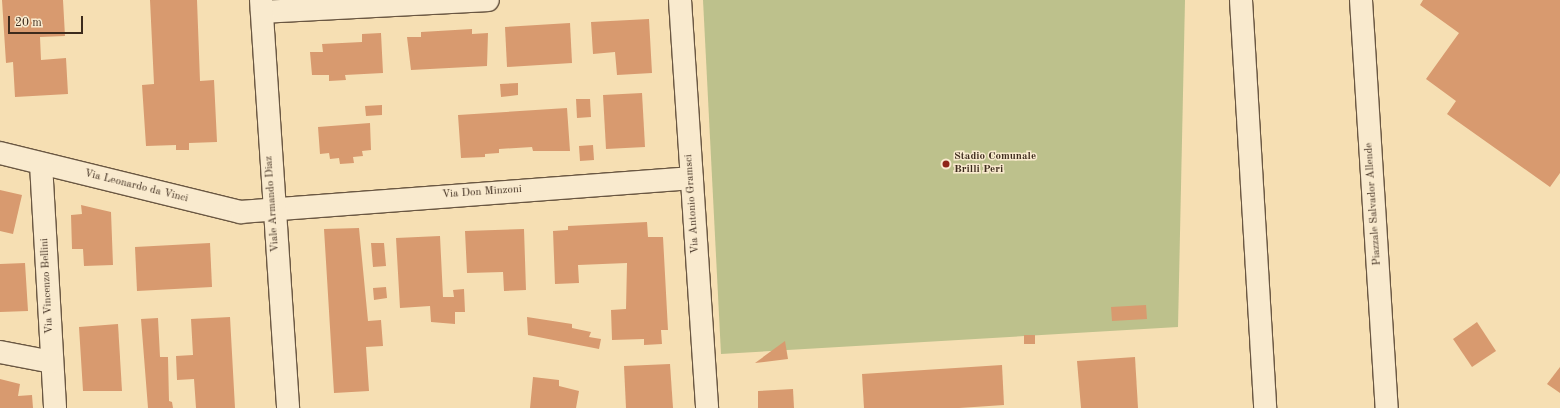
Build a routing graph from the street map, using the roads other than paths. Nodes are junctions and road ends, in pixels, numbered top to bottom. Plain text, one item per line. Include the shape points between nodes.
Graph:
1 (488, 0) edge
2 (680, 0) edge
3 (1241, 0) edge
4 (1361, 0) edge
5 (262, 6) edge
6 (0, 152) edge
7 (41, 164) junction
8 (692, 178) junction
9 (273, 209) junction
10 (0, 352) edge
11 (52, 362) junction
12 (55, 408) edge
13 (288, 408) edge
14 (707, 408) edge
15 (1265, 408) edge
16 (1387, 408) edge

1 - 5 street
2 - 8 street, Via Antonio Gramsci
3 - 15 street
4 - 16 street, Piazzale Salvador Allende
5 - 9 street, Viale Armando Diaz
6 - 7 street, Via Leonardo da Vinci
7 - 9 street, Via Leonardo da Vinci via 241,212
7 - 11 street, Via Vincenzo Bellini
8 - 9 street, Via Don Minzoni
8 - 14 street, Via Antonio Gramsci
9 - 13 street, Viale Armando Diaz
10 - 11 street
11 - 12 street, Via Vincenzo Bellini

